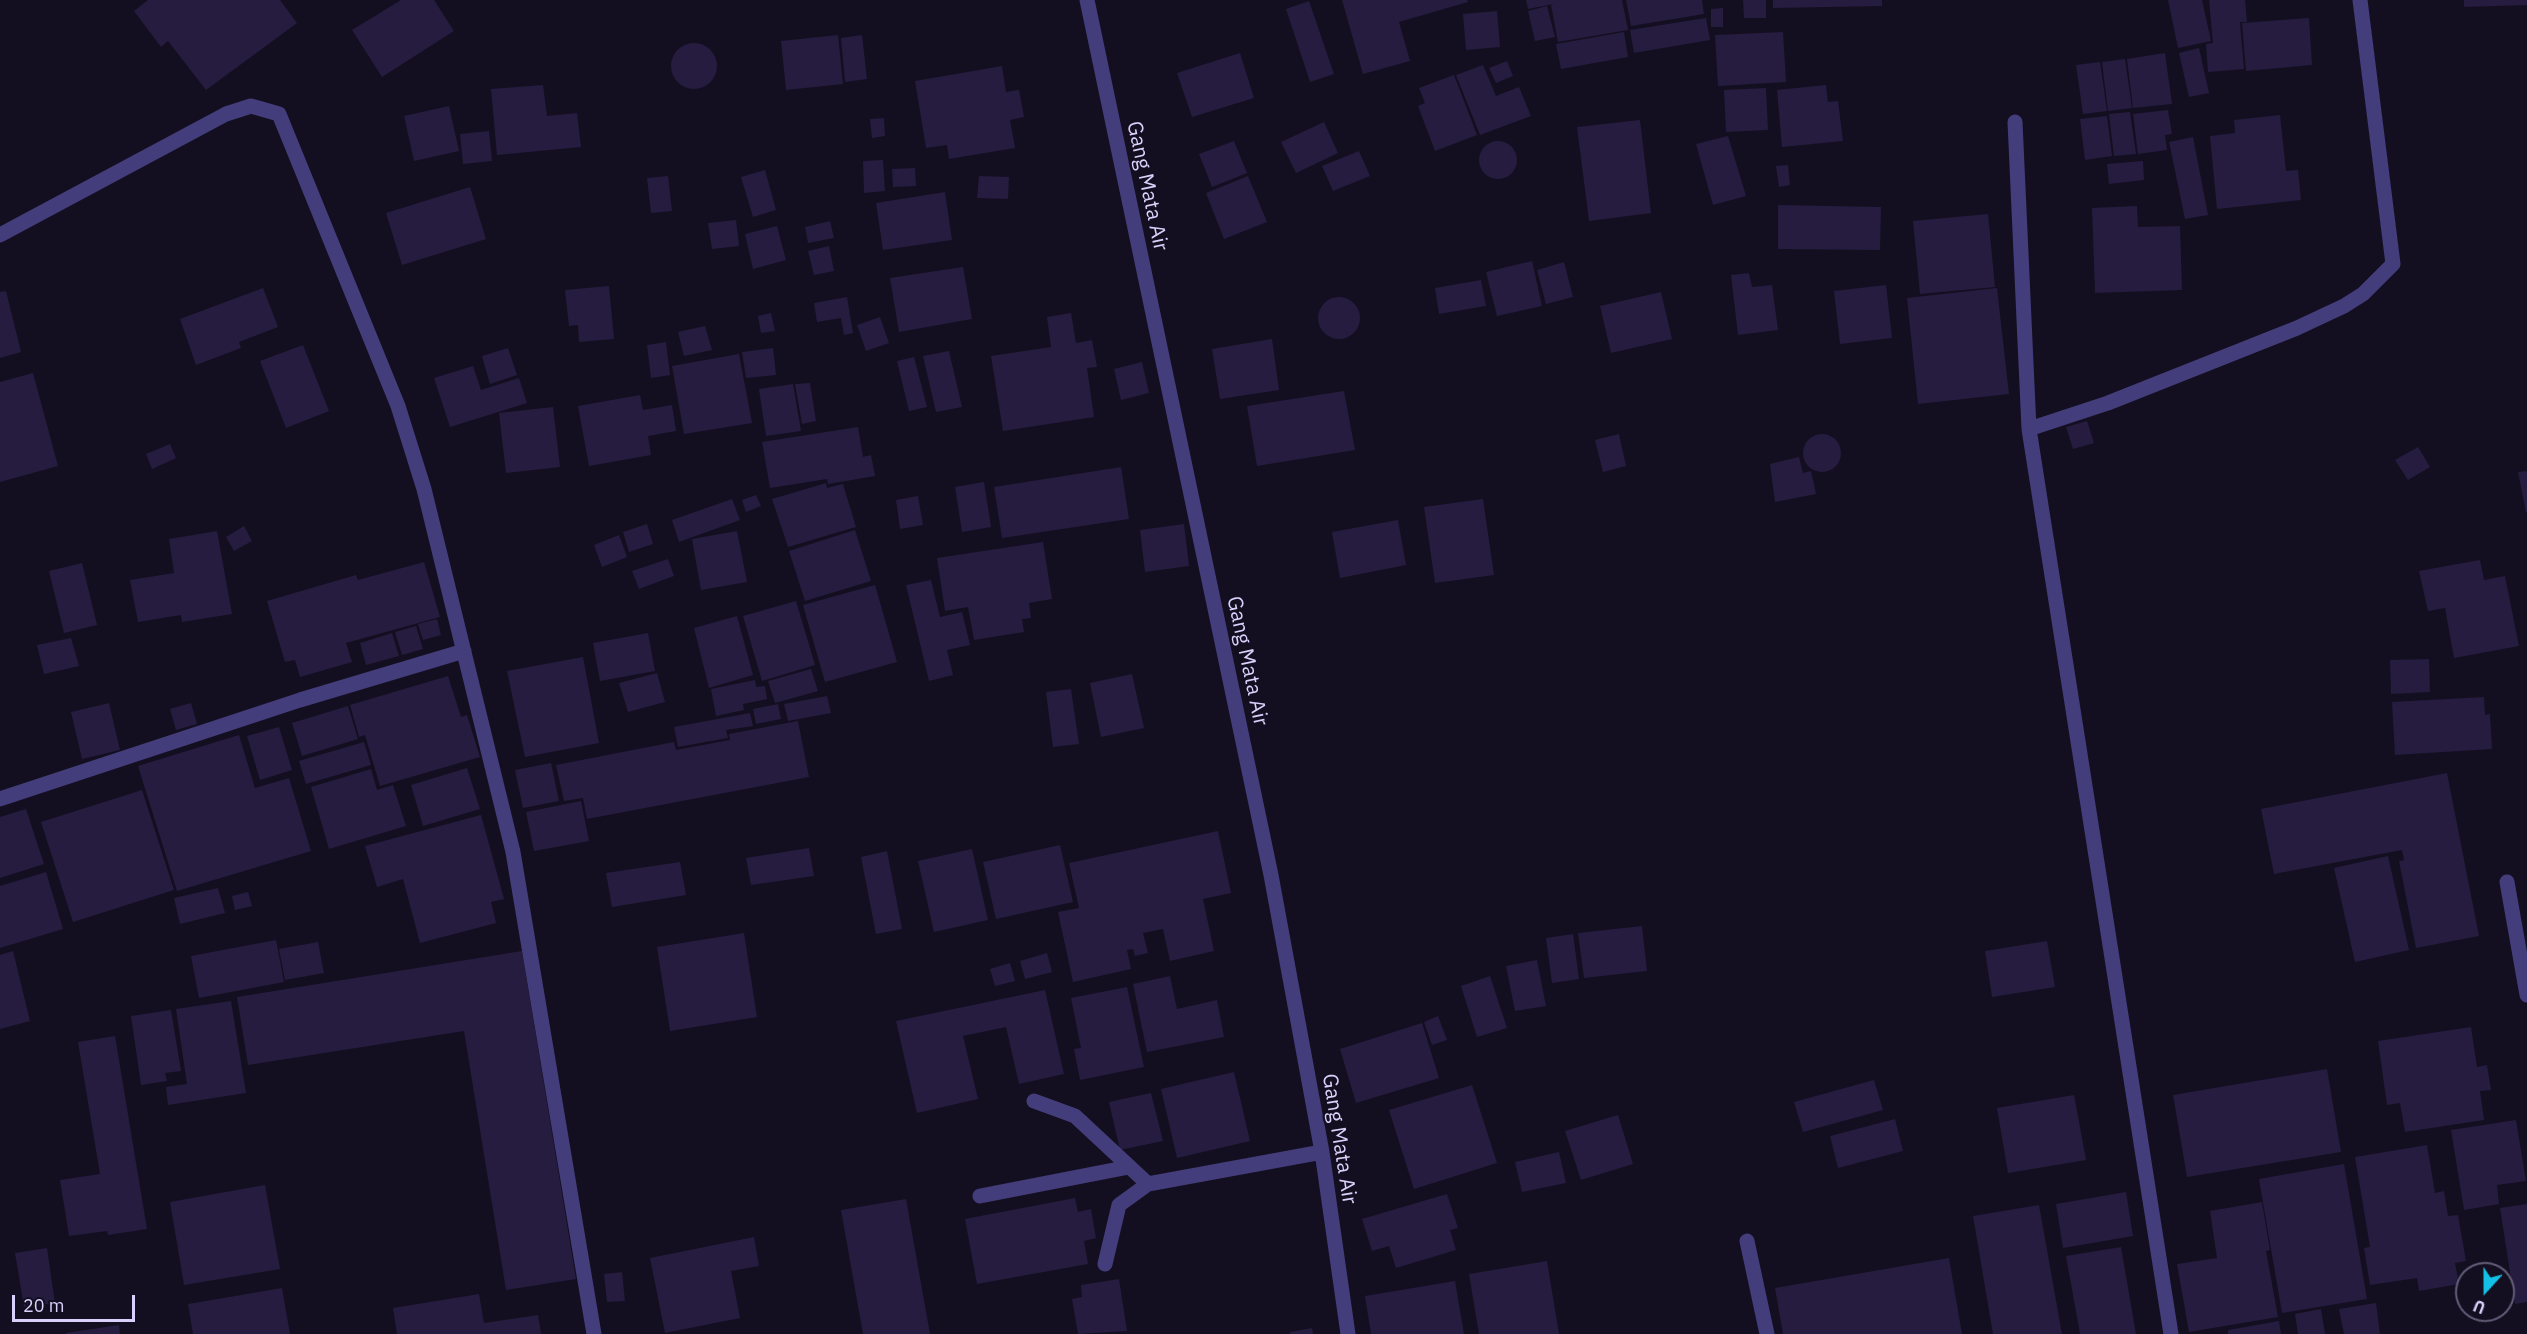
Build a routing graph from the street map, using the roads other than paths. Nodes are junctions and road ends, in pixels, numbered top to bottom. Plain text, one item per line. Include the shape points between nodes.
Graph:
1 (1087, 0) edge
2 (2360, 0) edge
3 (2015, 122) dead end
4 (0, 235) edge
5 (2029, 429) junction
6 (464, 651) junction
7 (0, 799) edge
8 (2507, 882) dead end
9 (2527, 995) edge
10 (1034, 1101) dead end
11 (1322, 1152) junction
12 (1129, 1167) junction
13 (1148, 1184) junction
14 (980, 1196) dead end
15 (1747, 1241) dead end
16 (1104, 1264) dead end
17 (594, 1334) edge
18 (1348, 1334) edge
19 (1767, 1334) edge
20 (2171, 1334) edge

1 - 11 street, Gang Mata Air via 1271,875
2 - 5 street via 2393,264 2364,294 2297,328 2108,403
3 - 5 street
4 - 6 street via 226,114 251,106 279,114 398,406 424,489
5 - 20 street
6 - 7 street via 300,700
6 - 17 street via 513,852
8 - 9 street
10 - 12 street via 1075,1116
11 - 13 street
11 - 18 street, Gang Mata Air
12 - 13 street
12 - 14 street
13 - 16 street via 1119,1205
15 - 19 street

